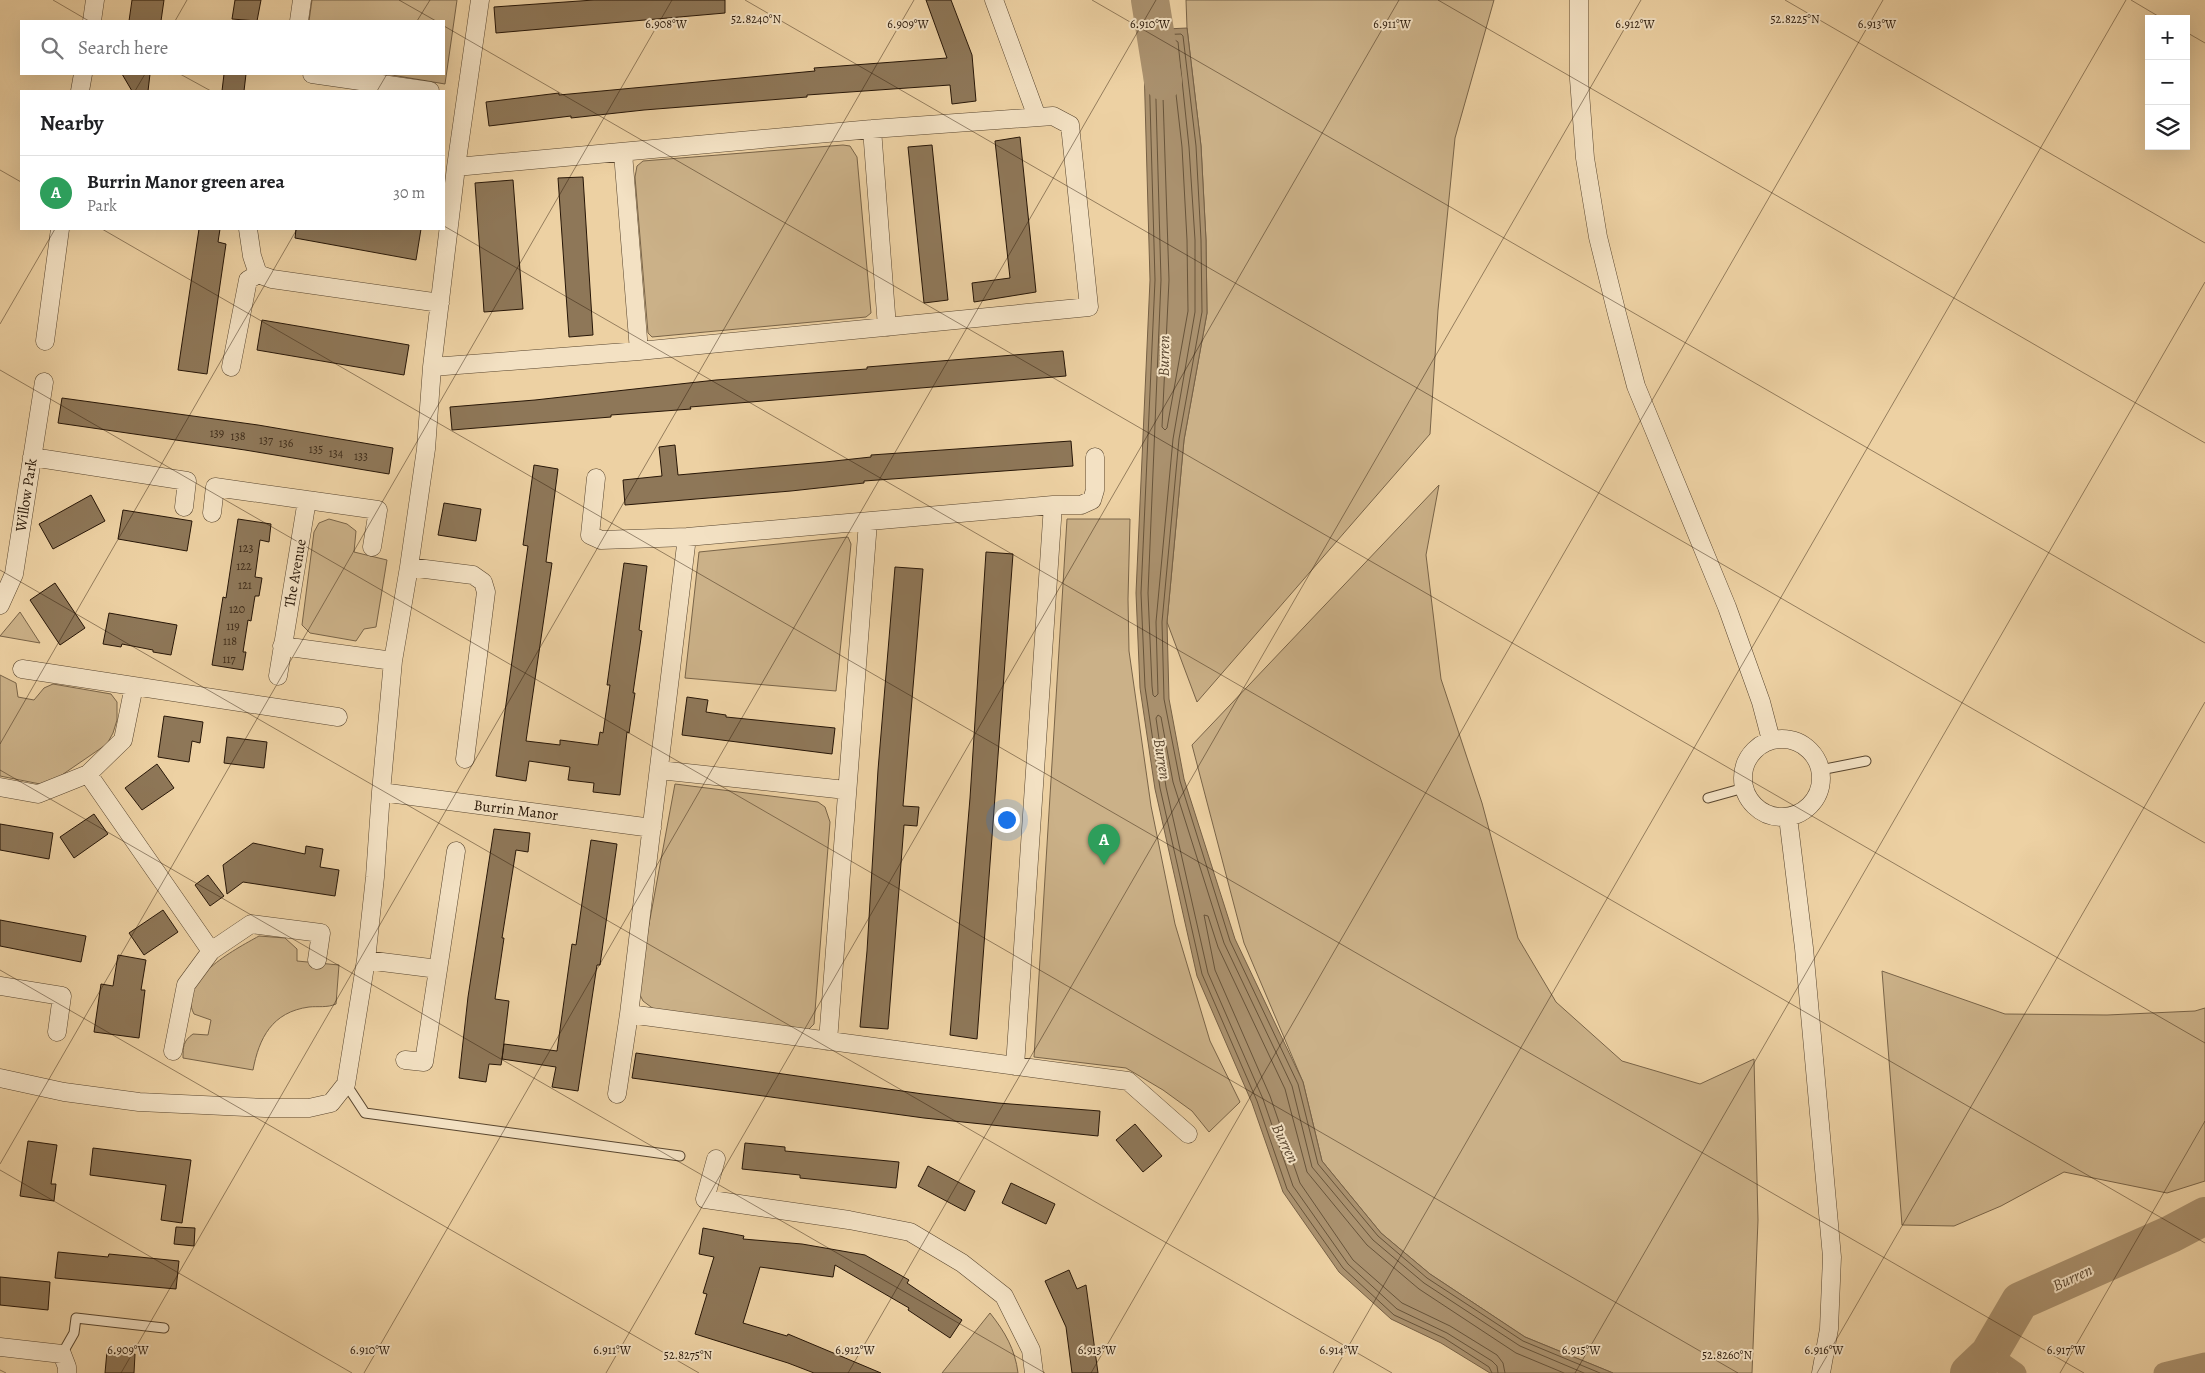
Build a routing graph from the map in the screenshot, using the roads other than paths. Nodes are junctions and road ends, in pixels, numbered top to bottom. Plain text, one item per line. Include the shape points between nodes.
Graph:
1 (95, 0) edge
2 (302, 0) edge
3 (480, 0) edge
4 (994, 0) edge
5 (1579, 0) edge
6 (92, 20) edge
7 (300, 20) edge
8 (83, 75) edge
9 (319, 75) edge
10 (80, 90) edge
11 (423, 90) edge
12 (1037, 117) junction
13 (872, 129) junction
14 (623, 153) junction
15 (456, 167) junction
16 (60, 230) edge
17 (248, 230) edge
18 (258, 274) junction
19 (440, 303) junction
20 (887, 327) junction
21 (45, 342) dead end
22 (639, 351) junction
23 (231, 367) dead end
24 (432, 367) junction
25 (44, 382) dead end
26 (32, 457) junction
27 (1095, 457) dead end
28 (596, 478) dead end
29 (307, 500) junction
30 (1053, 504) junction
31 (184, 507) dead end
32 (212, 513) dead end
33 (868, 522) junction
34 (687, 537) junction
35 (372, 547) dead end
36 (409, 567) junction
37 (0, 605) edge
38 (282, 646) junction
39 (393, 661) junction
40 (22, 669) dead end
41 (278, 676) dead end
42 (134, 686) junction
43 (338, 717) dead end
44 (1772, 740) junction
45 (465, 759) dead end
46 (1866, 761) dead end
47 (659, 770) junction
48 (1820, 770) junction
49 (88, 774) junction
50 (0, 787) edge
51 (1744, 788) junction
52 (846, 790) junction
53 (380, 792) junction
54 (1708, 798) dead end
55 (1788, 817) junction
56 (652, 828) junction
57 (456, 851) dead end
58 (211, 951) junction
59 (317, 960) dead end
60 (366, 960) junction
61 (438, 969) junction
62 (0, 986) edge
63 (629, 1014) junction
64 (57, 1032) dead end
65 (828, 1041) junction
66 (173, 1051) dead end
67 (405, 1060) dead end
68 (1015, 1066) junction
69 (1, 1081) edge
70 (346, 1084) junction
71 (617, 1094) dead end
72 (1188, 1134) dead end
73 (680, 1156) dead end
74 (716, 1159) dead end
75 (164, 1328) dead end
76 (0, 1347) edge
77 (62, 1354) junction
78 (67, 1373) edge
79 (1034, 1373) edge
80 (1822, 1373) edge

1 - 6 street
2 - 7 street
3 - 15 street
4 - 12 street
5 - 44 street via 1579,79 1585,158 1598,237 1617,314 1636,386 1727,607
8 - 10 street
9 - 11 street
12 - 13 street
12 - 20 street via 1053,116 1070,125 1089,307
13 - 14 street
13 - 20 street
14 - 15 street
14 - 22 street
15 - 19 street
16 - 21 street
17 - 18 street
18 - 19 street via 272,279
18 - 23 street via 248,280
19 - 24 street
20 - 22 street
22 - 24 street
24 - 36 street via 426,449
25 - 26 street, Willow Park
26 - 31 street via 188,481
26 - 37 street, Willow Park via 14,574
27 - 30 street via 1092,500 1081,505
28 - 34 street via 590,535 601,540
29 - 32 street via 215,486
29 - 35 street via 378,510
29 - 38 street, The Avenue
30 - 33 street
30 - 68 street
33 - 34 street
33 - 52 street
34 - 47 street
36 - 39 street
36 - 45 street via 473,575 483,582 486,592
38 - 39 street
38 - 41 street, The Avenue
39 - 53 street
40 - 42 street
42 - 43 street
42 - 49 street via 122,740
44 - 48 street via 1784,739 1807,748 1816,758
44 - 51 street via 1751,754 1745,764
46 - 48 lane
47 - 52 street
47 - 56 street
48 - 55 street via 1818,795 1810,806
49 - 50 street via 38,794
49 - 58 street
51 - 54 lane
51 - 55 street via 1748,799 1760,811 1776,818
52 - 65 street
53 - 56 street, Burrin Manor
53 - 60 street via 376,877
55 - 80 street via 1804,948 1832,1257 1829,1328
56 - 63 street
57 - 61 street
58 - 59 street via 251,924 321,933
58 - 66 street via 186,986
60 - 61 street
60 - 70 street
61 - 67 street via 424,1062
62 - 64 street via 62,996
63 - 65 street
63 - 71 street
65 - 68 street
68 - 72 street via 1128,1081
69 - 70 street via 139,1102 266,1108 308,1108 331,1104
70 - 73 lane via 365,1113
74 - 79 street via 705,1199 910,1232 962,1263 1004,1296 1031,1350
75 - 77 lane via 76,1318 74,1334
76 - 77 street
77 - 78 street

